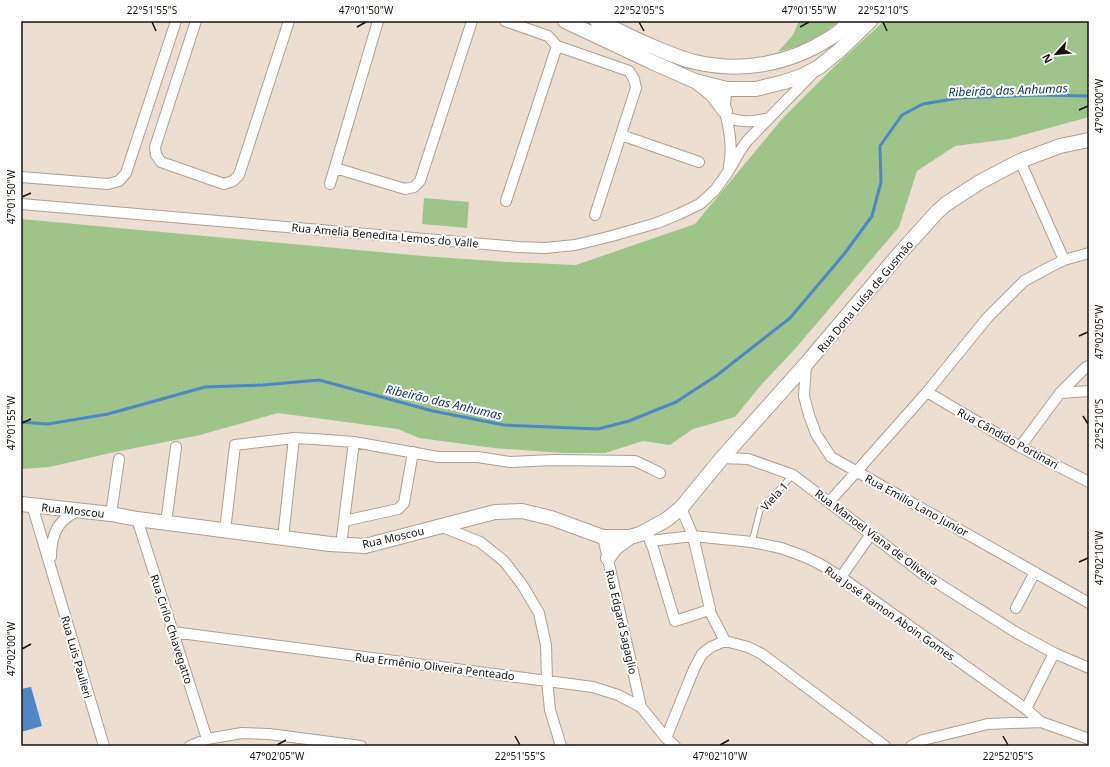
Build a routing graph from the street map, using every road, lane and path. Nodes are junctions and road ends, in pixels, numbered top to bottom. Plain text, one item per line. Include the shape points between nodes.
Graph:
1 (176, 21) edge
2 (196, 21) edge
3 (289, 21) edge
4 (378, 21) edge
5 (472, 21) edge
6 (506, 21) edge
7 (566, 21) edge
8 (597, 21) edge
9 (851, 21) edge
10 (870, 21) edge
11 (557, 46) junction
12 (746, 66) junction
13 (819, 67) junction
14 (695, 81) junction
15 (726, 89) junction
16 (726, 114) junction
17 (770, 117) junction
18 (621, 135) junction
19 (1089, 140) edge
20 (699, 162) dead end
21 (1020, 162) junction
22 (335, 168) junction
23 (728, 172) junction
24 (21, 177) edge
25 (330, 184) dead end
26 (506, 201) dead end
27 (21, 204) edge
28 (595, 215) dead end
29 (1089, 253) edge
30 (1064, 260) junction
31 (806, 364) junction
32 (1089, 366) edge
33 (1089, 391) edge
34 (927, 392) junction
35 (1060, 393) junction
36 (294, 438) junction
37 (354, 442) junction
38 (176, 447) dead end
39 (1020, 447) junction
40 (413, 452) junction
41 (722, 458) junction
42 (119, 459) dead end
43 (857, 471) junction
44 (660, 473) dead end
45 (793, 475) junction
46 (1089, 482) edge
47 (828, 502) junction
48 (27, 505) edge
49 (681, 508) junction
50 (79, 510) junction
51 (112, 514) junction
52 (137, 519) junction
53 (344, 520) junction
54 (166, 523) junction
55 (440, 526) junction
56 (225, 531) junction
57 (871, 534) junction
58 (694, 536) junction
59 (603, 537) junction
60 (630, 537) junction
61 (284, 538) junction
62 (752, 542) junction
63 (342, 545) junction
64 (608, 558) junction
65 (51, 567) junction
66 (1035, 572) junction
67 (842, 577) junction
68 (1089, 602) edge
69 (1016, 608) dead end
70 (708, 610) junction
71 (173, 632) junction
72 (724, 641) junction
73 (1054, 653) junction
74 (1089, 668) edge
75 (547, 680) junction
76 (641, 707) junction
77 (1026, 708) junction
78 (1041, 722) junction
79 (666, 738) junction
80 (207, 739) junction
81 (1089, 739) edge
82 (104, 746) edge
83 (190, 746) edge
84 (361, 746) edge
85 (561, 746) edge
86 (675, 746) edge
87 (884, 746) edge
88 (911, 746) edge

1 - 24 street via 126,173 119,181 108,184
2 - 3 street via 155,147 156,155 162,162 224,184 239,175
4 - 22 street
5 - 22 street via 420,181 414,187 405,190
6 - 11 street via 548,36
7 - 14 street
8 - 12 street via 666,53 695,62 727,67
9 - 12 street via 831,38 809,50 783,60
10 - 13 street
11 - 18 street via 629,71 636,88
11 - 26 street
12 - 15 street via 731,76
13 - 15 street via 802,76 756,89
13 - 17 street, Rua Amelia Benedita Lemos do Valle
14 - 15 street
14 - 16 street via 712,94
15 - 16 street
16 - 17 street via 745,122
16 - 23 street via 730,139
17 - 23 street, Rua Amelia Benedita Lemos do Valle via 747,141
18 - 20 street
18 - 28 street
19 - 21 street, Rua Dona Luísa de Gusmão via 1060,146
21 - 30 street
21 - 31 street, Rua Dona Luísa de Gusmão via 980,182 937,212
22 - 25 street
23 - 27 street, Rua Amelia Benedita Lemos do Valle via 715,190 700,204 679,214 612,236 575,245 545,248
29 - 30 street
30 - 34 street via 1024,281 988,317
31 - 41 street, Rua Dona Luísa de Gusmão
31 - 43 street, Rua Emilio Lano Junior via 804,396 816,434 831,457
32 - 35 street
33 - 35 street
34 - 39 street, Rua Cândido Portinari
34 - 43 street
35 - 39 street
36 - 37 street
36 - 56 street via 235,444
36 - 61 street
37 - 40 street
37 - 53 street
38 - 54 street
39 - 46 street, Rua Cândido Portinari
40 - 44 street via 438,457 478,457 510,462 635,461
40 - 53 street via 404,503 398,509
41 - 45 street, Rua Manoel Viana de Oliveira via 748,459
41 - 49 street, Rua Dona Luísa de Gusmão
42 - 51 street
43 - 47 street
43 - 66 street, Rua Emilio Lano Junior
45 - 47 street, Rua Manoel Viana de Oliveira
45 - 62 lane, Viela 1 via 760,510
47 - 57 street, Rua Manoel Viana de Oliveira
48 - 50 street, Rua Moscou
48 - 65 street, Rua Luis Paulieri
49 - 58 street
49 - 60 street, Rua Moscou via 666,520
50 - 51 street, Rua Moscou
50 - 65 street, Rua Luis Paulieri via 65,518 57,527 51,544
51 - 52 street, Rua Moscou
52 - 54 street, Rua Moscou
52 - 71 street, Rua Cirilo Chiavegatto
53 - 63 street
54 - 56 street, Rua Moscou
55 - 59 street, Rua Moscou via 495,512 522,511 551,518
55 - 63 street, Rua Moscou via 365,546
55 - 75 street via 480,542 504,561 523,586 539,613 546,645
56 - 61 street, Rua Moscou
57 - 67 street
57 - 73 street, Rua Manoel Viana de Oliveira via 923,574
58 - 62 street, Rua José Ramon Aboin Gomes
58 - 70 street via 710,609
58 - 70 street, Rua José Ramon Aboin Gomes via 649,538 675,621
59 - 60 street, Rua Moscou
59 - 64 street, Rua Edgard Sagaglio
60 - 64 street via 615,548
61 - 63 street, Rua Moscou
62 - 67 street, Rua José Ramon Aboin Gomes via 803,556
64 - 76 street, Rua Edgard Sagaglio
65 - 82 street, Rua Luis Paulieri
66 - 68 street, Rua Emilio Lano Junior
66 - 69 street
67 - 77 street, Rua José Ramon Aboin Gomes
70 - 72 street
71 - 75 street, Rua Ermênio Oliveira Penteado
71 - 80 street, Rua Cirilo Chiavegatto
72 - 79 street via 702,654
72 - 87 street via 762,654
73 - 74 street, Rua Manoel Viana de Oliveira
73 - 77 street
75 - 76 street, Rua Ermênio Oliveira Penteado via 593,687 618,695
75 - 85 street via 550,710
76 - 79 street, Rua Ermênio Oliveira Penteado
77 - 78 street, Rua José Ramon Aboin Gomes
78 - 81 street
78 - 88 street via 988,724 923,740
79 - 86 street, Rua Ermênio Oliveira Penteado
80 - 83 street
80 - 84 street via 242,733 269,734

